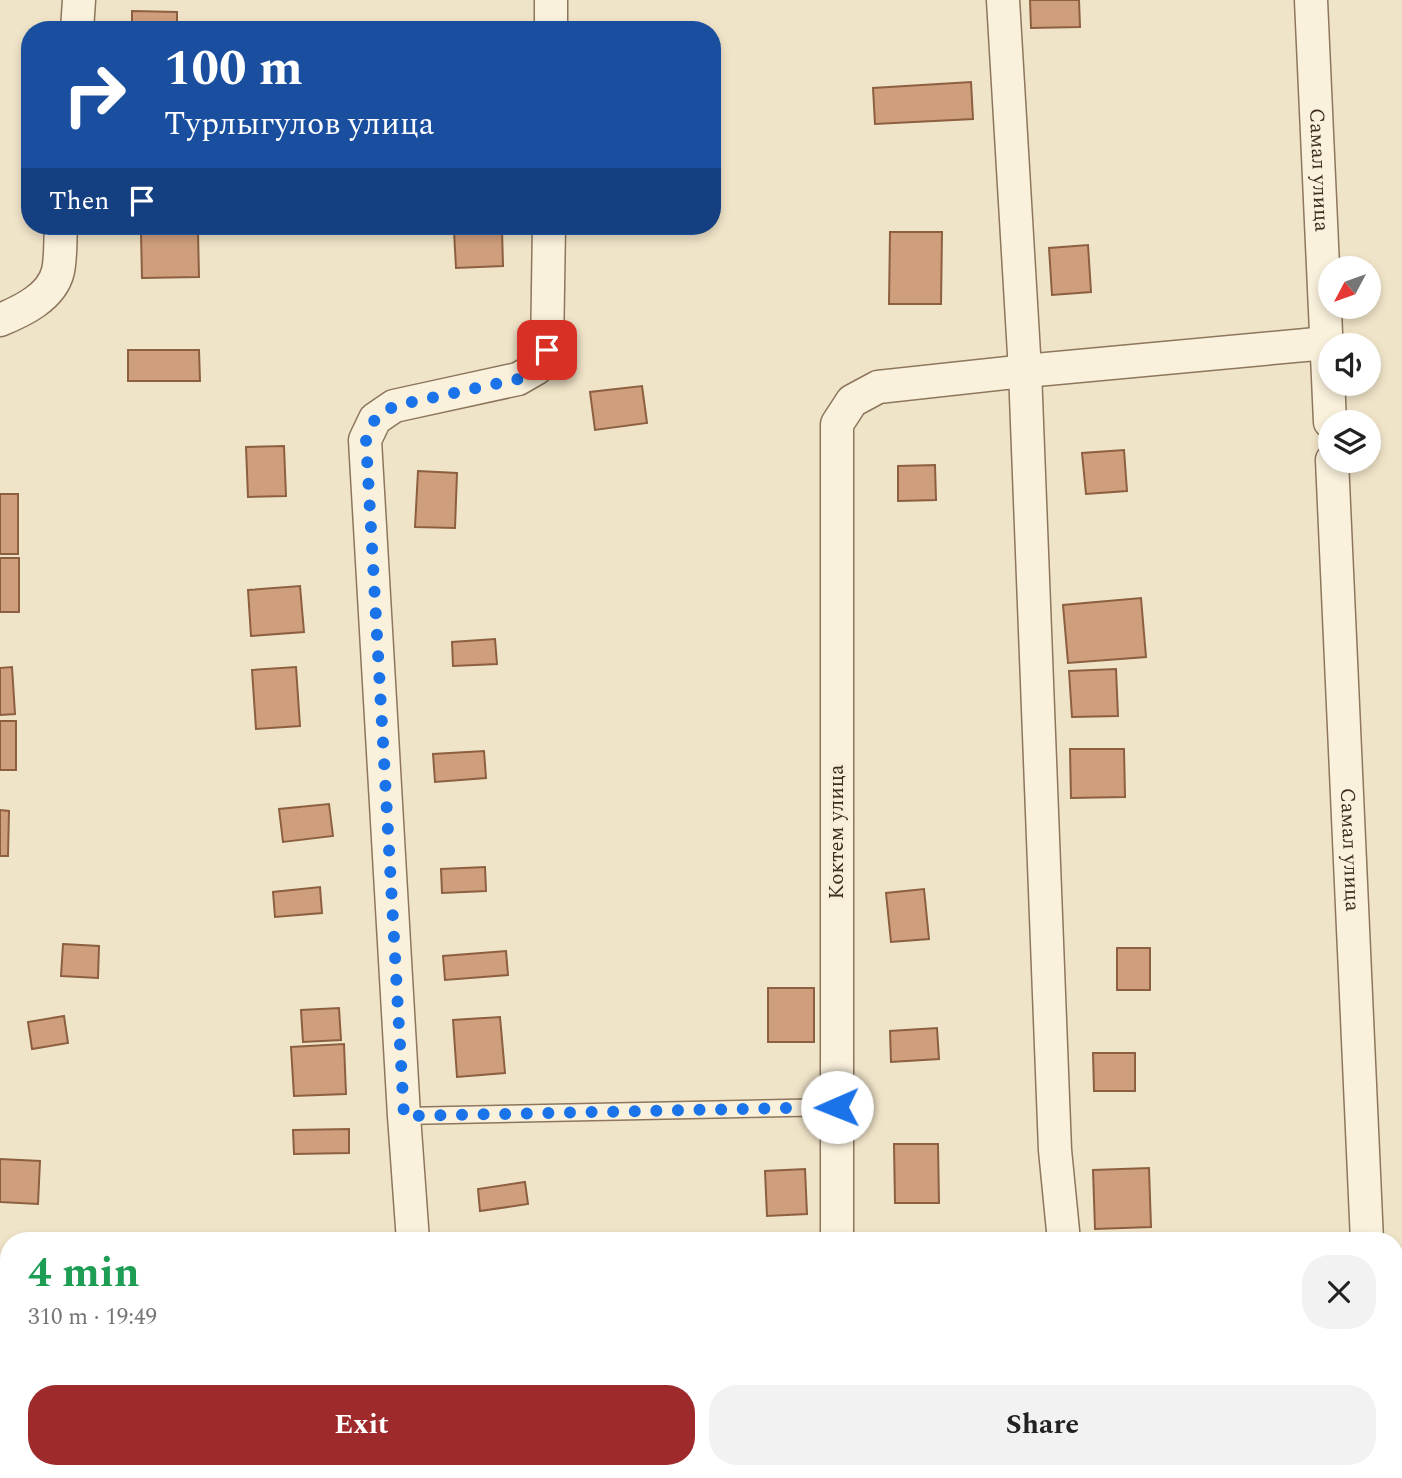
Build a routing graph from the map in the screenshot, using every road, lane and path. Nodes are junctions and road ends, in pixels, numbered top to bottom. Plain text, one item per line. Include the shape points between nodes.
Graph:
1 (79, 0) edge
2 (551, 0) edge
3 (1003, 0) edge
4 (1311, 0) edge
5 (78, 21) edge
6 (551, 21) edge
7 (60, 235) edge
8 (549, 235) edge
9 (0, 320) edge
10 (1327, 333) edge
11 (1318, 344) edge
12 (1025, 371) junction
13 (1333, 473) edge
14 (837, 1107) junction
15 (404, 1116) junction
16 (412, 1232) edge
17 (837, 1232) edge
18 (1063, 1232) edge
19 (1367, 1232) edge

1 - 5 street
2 - 6 street
3 - 12 street
4 - 10 street, Самал улица
7 - 9 street via 58,273 44,294 23,311
8 - 15 street via 547,350 537,368 518,379 394,406 375,419 366,440
11 - 12 street
12 - 14 street, Коктем улица via 878,387 852,401 837,424
12 - 18 street via 1055,1150
13 - 19 street, Самал улица
14 - 15 lane
14 - 17 street, Коктем улица
15 - 16 street

